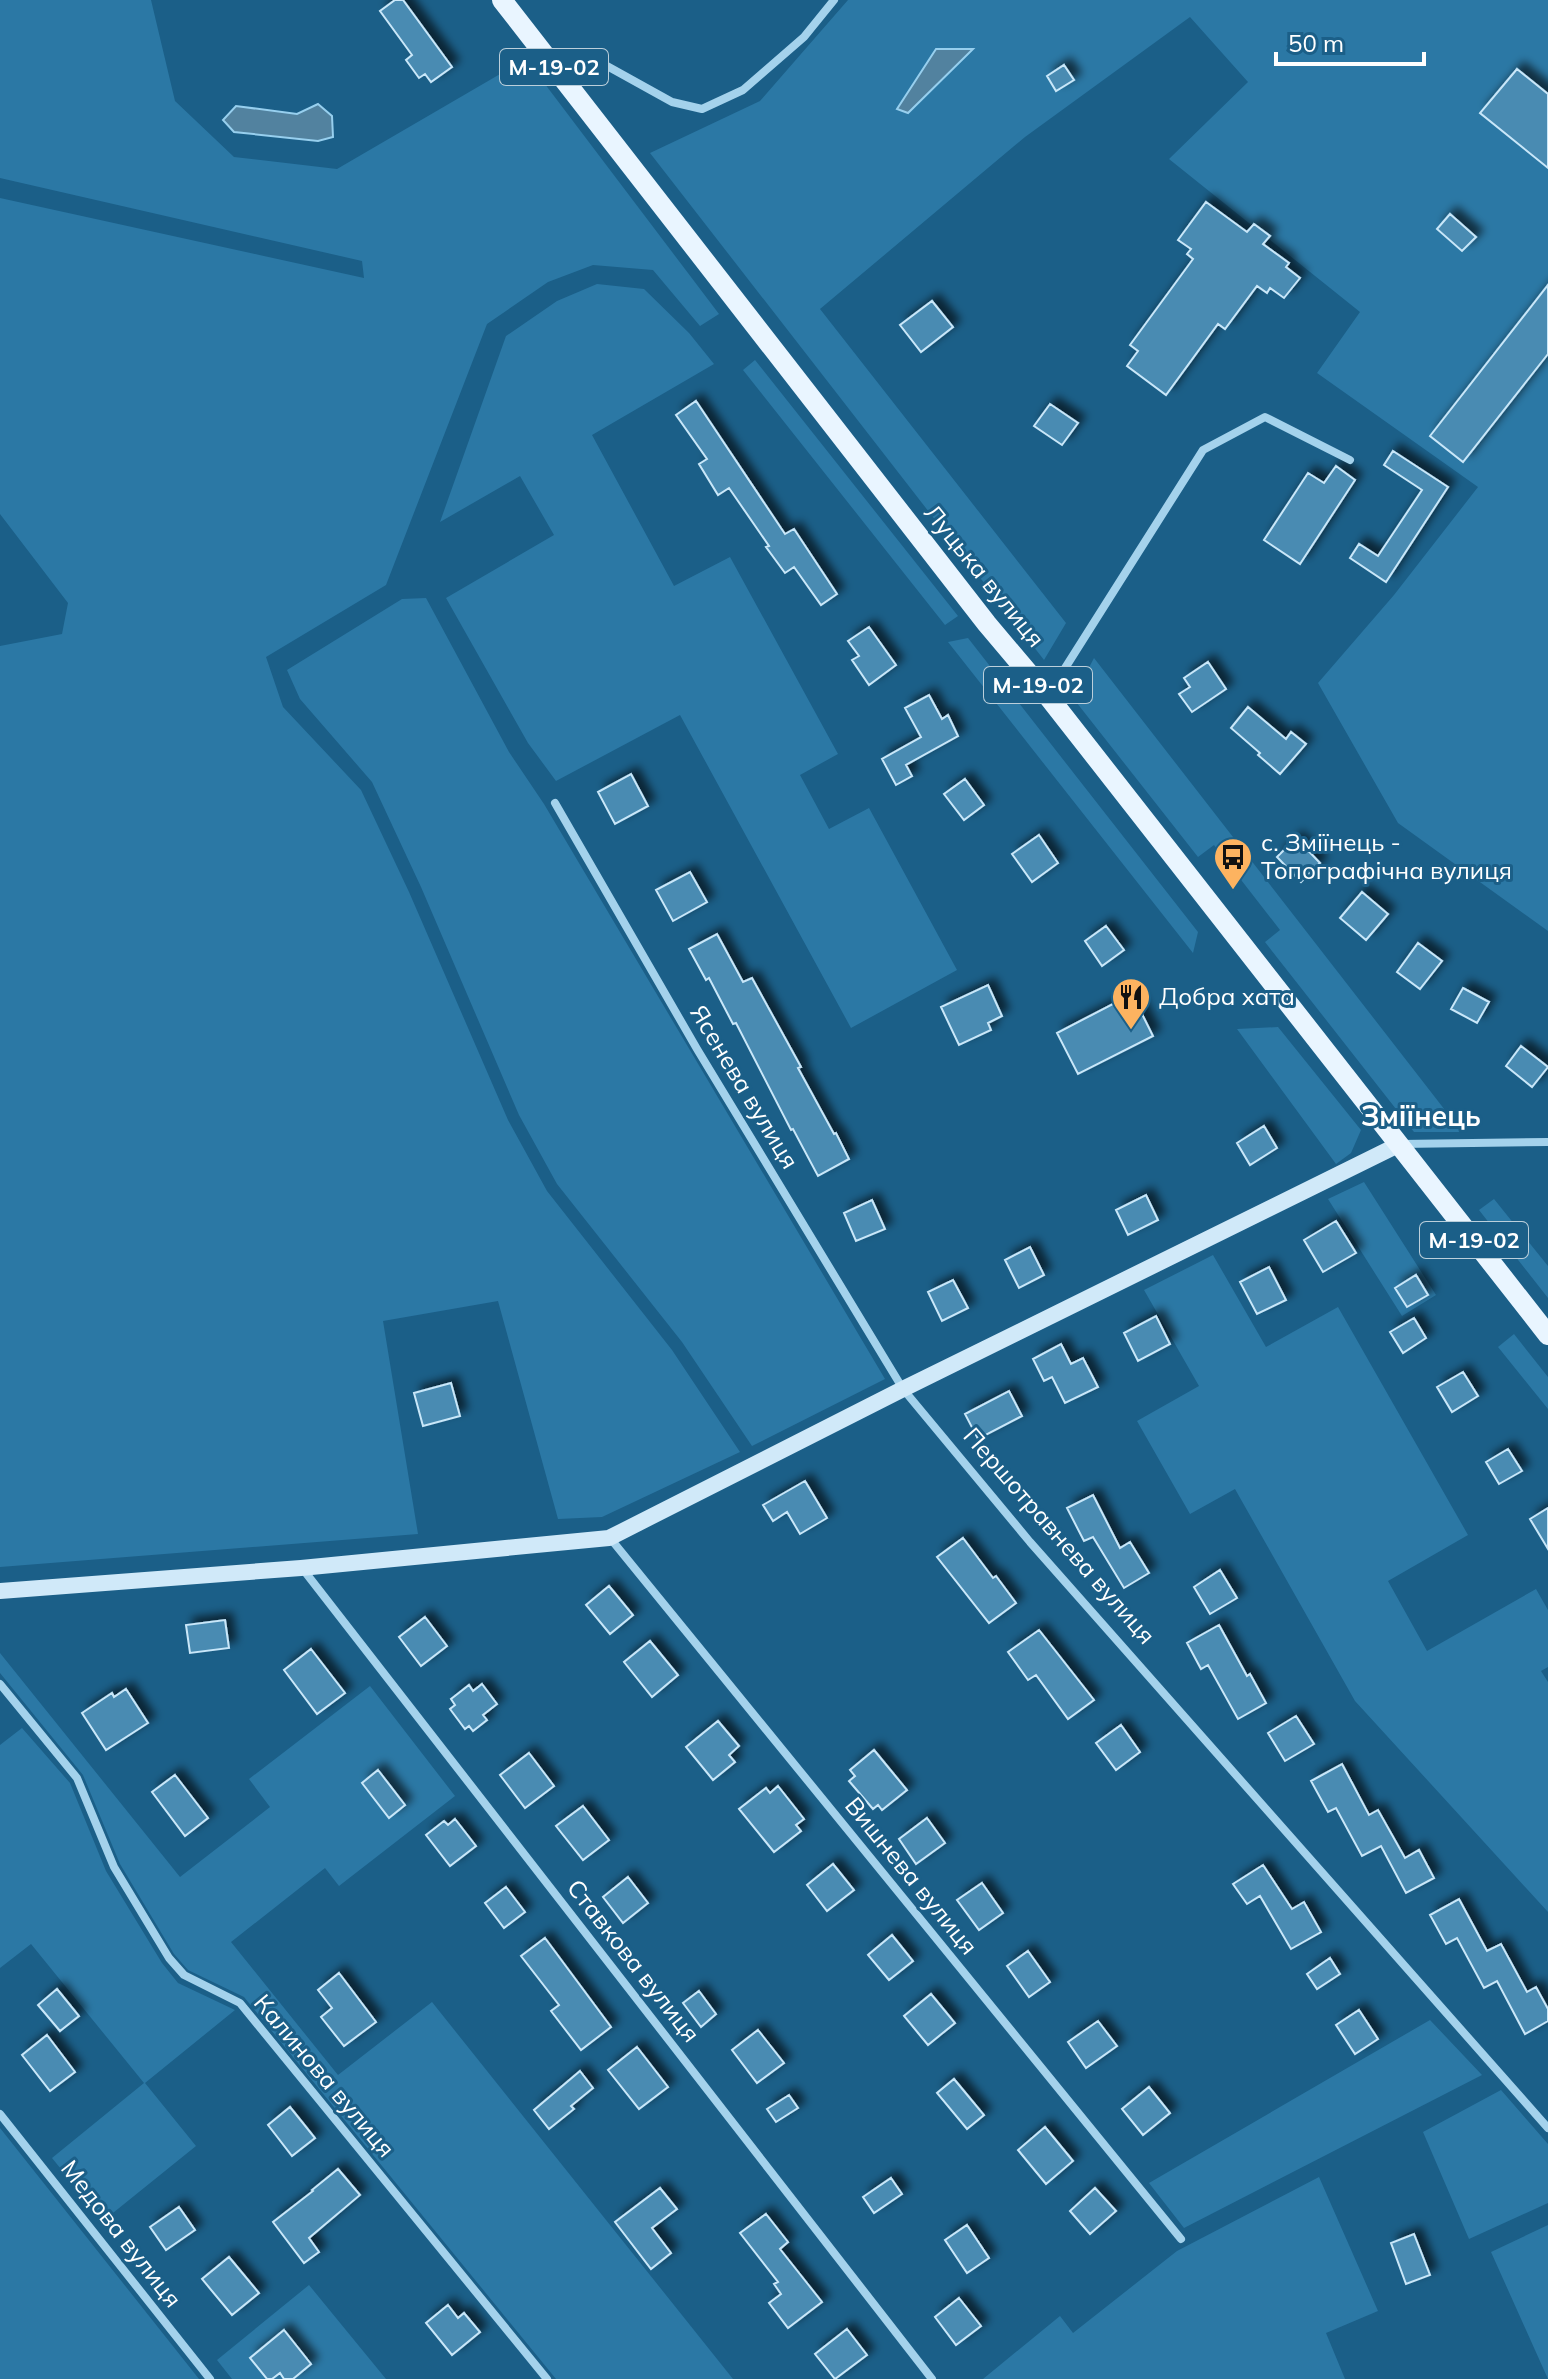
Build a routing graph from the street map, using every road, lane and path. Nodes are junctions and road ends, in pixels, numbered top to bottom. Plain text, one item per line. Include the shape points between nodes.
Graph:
1 (502, 0) edge
2 (834, 0) edge
3 (557, 71) junction
4 (1350, 460) dead end
5 (1047, 695) junction
6 (555, 803) dead end
7 (1548, 1142) edge
8 (1400, 1144) junction
9 (1548, 1335) edge
10 (903, 1389) junction
11 (609, 1538) junction
12 (301, 1568) junction
13 (0, 1591) edge
14 (0, 1684) edge
15 (0, 2114) edge
16 (1548, 2128) edge
17 (1181, 2239) dead end
18 (210, 2379) edge
19 (547, 2379) edge
20 (932, 2379) edge

1 - 3 main road, М-19-02
2 - 3 street via 804,37 743,90 702,109 672,102 589,56
3 - 5 main road, Луцька вулиця / М-19-02
4 - 5 street via 1265,417 1203,450
5 - 8 main road, Луцька вулиця / М-19-02
6 - 10 street, Ясенева вулиця
7 - 8 street
8 - 9 main road, Луцька вулиця / М-19-02
8 - 10 street
10 - 11 street
10 - 16 street, Першотравнева вулиця via 1030,1542
11 - 12 street
11 - 17 street, Вишнева вулиця
12 - 13 street
12 - 20 street, Ставкова вулиця
14 - 19 street, Калинова вулиця via 77,1778 114,1867 169,1958 184,1975 240,2003
15 - 18 street, Медова вулиця

